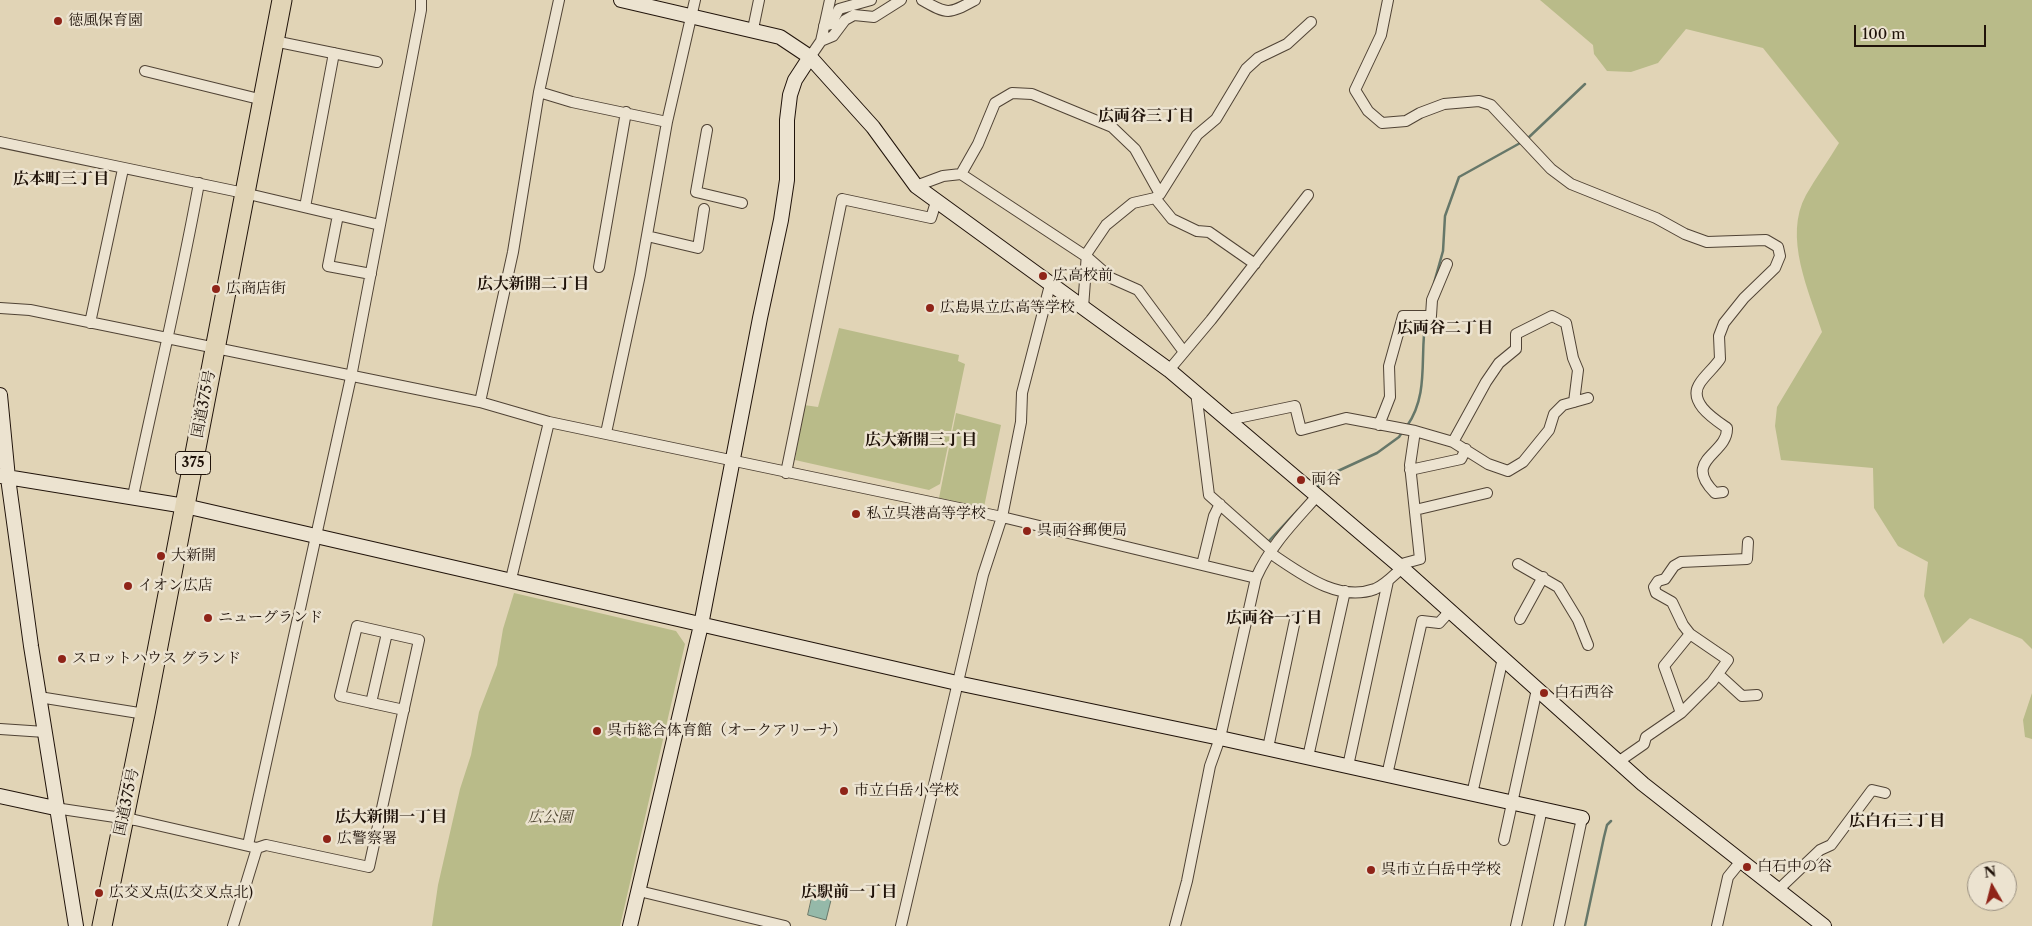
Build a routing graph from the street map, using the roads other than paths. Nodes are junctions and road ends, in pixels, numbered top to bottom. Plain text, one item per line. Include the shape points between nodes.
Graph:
1 (282, 0) edge
2 (292, 0) edge
3 (421, 0) edge
4 (559, 0) edge
5 (695, 0) edge
6 (759, 0) edge
7 (830, 0) edge
8 (871, 0) edge
9 (901, 0) edge
10 (922, 0) edge
11 (975, 0) edge
12 (1388, 0) edge
13 (628, 1) edge
14 (692, 15) junction
15 (1312, 22) dead end
16 (824, 26) junction
17 (753, 29) junction
18 (821, 41) junction
19 (279, 42) junction
20 (334, 53) junction
21 (810, 57) junction
22 (377, 62) dead end
23 (145, 71) dead end
24 (539, 92) junction
25 (263, 100) junction
26 (626, 112) junction
27 (667, 122) junction
28 (707, 130) dead end
29 (0, 142) edge
30 (123, 169) junction
31 (961, 174) junction
32 (199, 183) junction
33 (916, 186) junction
34 (249, 194) junction
35 (1308, 195) dead end
36 (1157, 196) junction
37 (742, 202) dead end
38 (936, 202) junction
39 (305, 207) junction
40 (704, 209) dead end
41 (338, 215) junction
42 (380, 225) junction
43 (647, 236) junction
44 (1087, 257) junction
45 (1255, 264) junction
46 (1447, 264) dead end
47 (599, 267) dead end
48 (371, 274) junction
49 (1050, 285) junction
50 (0, 308) edge
51 (1083, 308) junction
52 (90, 323) junction
53 (167, 339) junction
54 (220, 350) junction
55 (1184, 352) junction
56 (1169, 370) junction
57 (351, 377) junction
58 (1196, 392) junction
59 (0, 395) edge
60 (1588, 398) dead end
61 (0, 402) edge
62 (480, 402) junction
63 (1574, 402) junction
64 (1, 417) edge
65 (1228, 420) junction
66 (550, 422) junction
67 (1379, 425) junction
68 (1415, 431) junction
69 (606, 433) junction
70 (1453, 442) junction
71 (1466, 449) junction
72 (733, 459) junction
73 (1410, 470) junction
74 (786, 473) junction
75 (4, 477) edge
76 (1723, 492) dead end
77 (1487, 493) dead end
78 (133, 496) junction
79 (1317, 496) junction
80 (1220, 504) junction
81 (190, 507) junction
82 (1415, 510) junction
83 (1002, 516) junction
84 (315, 535) junction
85 (1748, 542) dead end
86 (1271, 551) junction
87 (1518, 564) dead end
88 (1202, 565) junction
89 (1400, 566) junction
90 (1543, 577) junction
91 (1256, 578) junction
92 (511, 579) junction
93 (1388, 581) junction
94 (1345, 592) junction
95 (1450, 611) junction
96 (1520, 619) dead end
97 (1295, 620) dead end
98 (701, 625) junction
99 (387, 633) junction
100 (1690, 634) junction
101 (1588, 645) dead end
102 (1503, 658) junction
103 (1719, 674) junction
104 (957, 683) junction
105 (1536, 689) junction
106 (1757, 695) dead end
107 (39, 698) junction
108 (371, 703) junction
109 (404, 710) junction
110 (1681, 713) junction
111 (145, 714) junction
112 (0, 729) edge
113 (45, 732) junction
114 (1220, 738) junction
115 (1268, 748) junction
116 (1308, 757) junction
117 (1618, 762) junction
118 (1348, 766) junction
119 (1387, 775) junction
120 (1885, 793) dead end
121 (1472, 794) junction
122 (0, 796) edge
123 (1511, 803) junction
124 (55, 808) junction
125 (1542, 809) junction
126 (1582, 818) joint
127 (129, 819) junction
128 (1504, 840) dead end
129 (252, 846) junction
130 (1741, 861) junction
131 (1778, 890) junction
132 (639, 891) junction
133 (76, 926) edge
134 (102, 926) edge
135 (114, 926) edge
136 (233, 926) edge
137 (630, 926) edge
138 (785, 926) edge
139 (901, 926) edge
140 (1175, 926) edge
141 (1516, 926) edge
142 (1558, 926) edge
143 (1717, 926) edge
144 (1824, 926) edge

1 - 19 highway, 国道375号 / 375
2 - 19 highway, 国道375号 / 375
3 - 42 street
4 - 24 street
5 - 14 street
6 - 17 street
7 - 16 street
8 - 16 street via 844,6 830,24
9 - 18 street via 874,17 854,15 845,20 834,36
10 - 11 street via 939,10 952,12
12 - 76 street via 1381,35 1354,90 1368,111 1382,123 1406,121 1444,104 1479,100 1491,105 1551,169 1571,184 1707,242 1766,240 1778,247 1780,256 1774,268 1724,323 1719,336 1720,359 1698,387 1697,394 1704,411 1727,428 1724,439 1704,466 1702,476 1715,492
13 - 14 street
14 - 17 street
14 - 27 street
15 - 36 street via 1287,44 1258,58 1246,69 1216,118 1197,135
16 - 18 street
17 - 21 street via 780,37
18 - 21 street
19 - 20 street
19 - 25 highway, 国道375号 / 375
19 - 34 highway, 国道375号 / 375
20 - 22 street
20 - 39 street
21 - 33 street via 873,127
21 - 72 street via 795,80 790,95 787,180 781,220
23 - 25 street
24 - 26 street
24 - 62 street via 513,252
25 - 34 highway, 国道375号 / 375
26 - 27 street
26 - 47 street
27 - 43 street
28 - 37 street via 696,192
29 - 30 street
30 - 32 street
30 - 52 street
31 - 33 street via 943,176
31 - 36 street via 995,103 1012,93 1032,94 1112,127 1135,149
31 - 44 street
32 - 34 street
32 - 53 street via 182,279
33 - 38 street
34 - 39 street
34 - 54 highway, 国道375号 / 375
35 - 45 street
36 - 44 street via 1133,203 1106,225
36 - 45 street via 1172,219 1197,231 1209,232
38 - 49 street
38 - 74 street via 931,218 842,199
39 - 41 street
40 - 43 street via 698,248
41 - 42 street
41 - 48 street via 328,266
42 - 48 street
43 - 69 street
44 - 51 street
44 - 55 street via 1111,278 1138,290
45 - 55 street
46 - 67 street via 1432,300 1431,316 1404,316 1389,366 1390,397
48 - 57 street
49 - 51 street
49 - 83 street via 1022,393 1021,422
50 - 52 street via 30,310
51 - 56 street
52 - 53 street
53 - 54 street
53 - 78 street
54 - 57 street
54 - 81 highway, 国道375号 / 375
55 - 56 street
56 - 58 street
57 - 62 street
57 - 84 street
58 - 65 street
58 - 80 street via 1209,495
59 - 61 street
60 - 63 street
61 - 64 street
62 - 66 street
63 - 70 street via 1578,370 1569,333 1566,323 1552,316 1516,334 1516,349 1499,362 1490,375
63 - 71 street via 1563,405 1554,414 1542,440 1523,462 1508,471 1488,464
64 - 75 street
65 - 67 street via 1295,406 1301,430 1346,418
65 - 79 street
66 - 69 street
66 - 92 street
67 - 68 street
68 - 70 street
68 - 73 street
69 - 72 street
70 - 71 street
71 - 73 street via 1461,459
72 - 74 street
72 - 98 street
73 - 82 street
74 - 83 street
75 - 78 street
75 - 107 street
77 - 82 street
78 - 81 street
79 - 86 street
79 - 89 street
80 - 86 street
80 - 88 street
81 - 84 street
81 - 111 highway, 国道375号 / 375
81 - 127 highway, 国道375号 / 375
82 - 89 street via 1420,559
83 - 88 street
83 - 104 street via 983,575
84 - 92 street
84 - 129 street
85 - 100 street via 1747,559 1681,562 1665,579 1658,580 1654,587 1656,593 1672,602
86 - 91 street
86 - 94 street via 1314,581
87 - 90 street
88 - 91 street
89 - 93 street
89 - 95 street
90 - 96 street
90 - 101 street via 1558,587 1565,597
91 - 114 street
92 - 98 street
93 - 94 street via 1375,589
93 - 118 street
94 - 116 street
95 - 102 street
95 - 119 street via 1439,623 1422,621
97 - 115 street
98 - 104 street
98 - 132 street
99 - 108 street
99 - 108 street via 357,626 340,696
99 - 109 street via 419,640
100 - 103 street via 1728,660
100 - 110 street via 1664,666
102 - 105 street
102 - 121 street
103 - 106 street via 1742,696
103 - 110 street
104 - 114 street
104 - 139 street
105 - 117 street
105 - 123 street
107 - 111 street
107 - 113 street
108 - 109 street
109 - 129 street via 369,867 266,845
110 - 117 street via 1646,737 1644,744
111 - 127 highway, 国道375号 / 375
112 - 113 street
113 - 124 street
114 - 115 street
114 - 140 street via 1210,766
115 - 116 street
116 - 118 street
117 - 130 street
118 - 119 street
119 - 121 street
120 - 131 street via 1872,790 1831,845 1820,850
121 - 123 street
122 - 124 street
123 - 125 street
123 - 128 street
124 - 127 street
124 - 133 street
125 - 126 street
125 - 141 street
126 - 142 street
127 - 129 street
127 - 134 highway, 国道375号 / 375
127 - 135 highway, 国道375号 / 375
129 - 136 street
130 - 131 street
130 - 143 street via 1728,877
131 - 144 street
132 - 137 street
132 - 138 street

